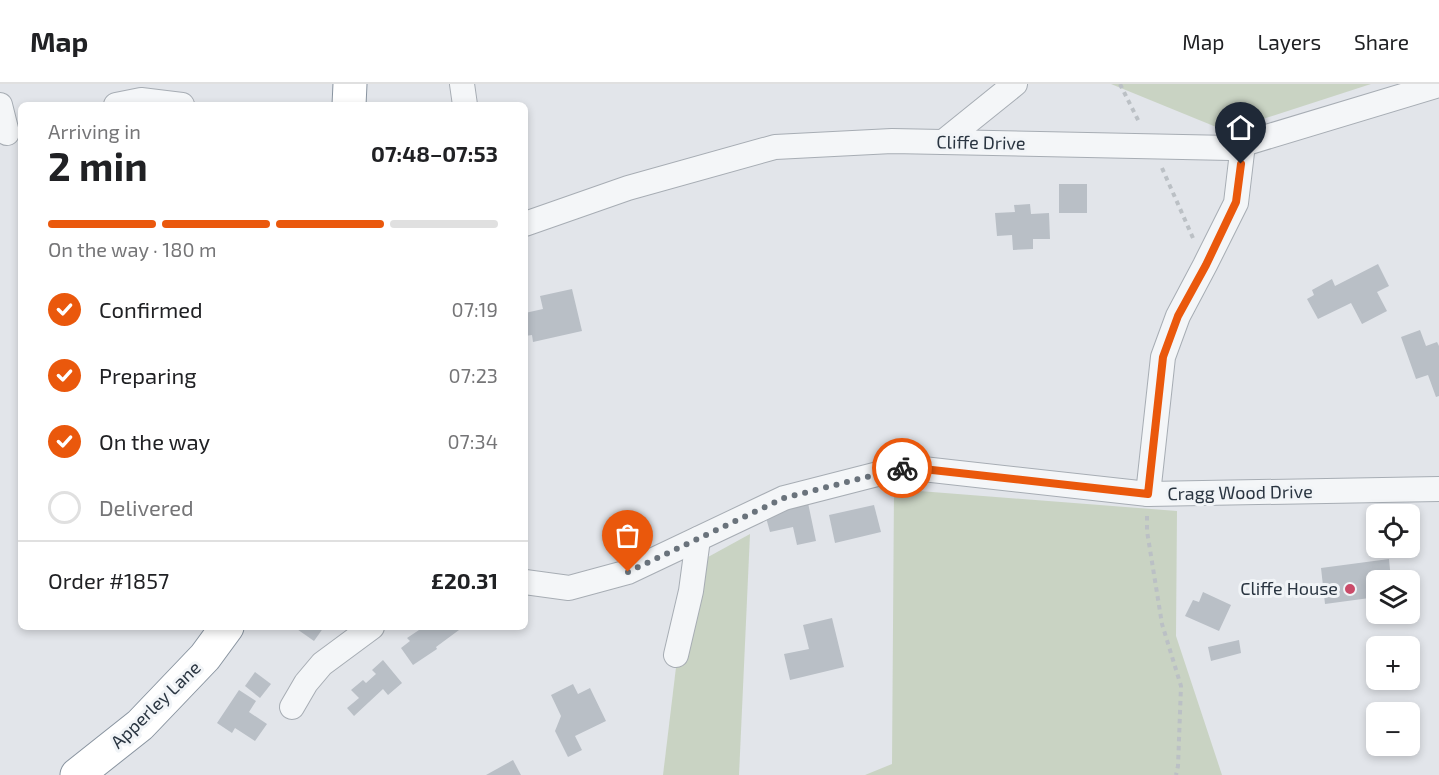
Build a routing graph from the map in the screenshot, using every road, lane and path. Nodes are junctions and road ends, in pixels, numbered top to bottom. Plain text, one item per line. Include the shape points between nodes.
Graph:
1 (350, 84) edge
2 (462, 84) edge
3 (1015, 84) edge
4 (1120, 84) edge
5 (1439, 85) edge
6 (131, 102) edge
7 (157, 102) edge
8 (349, 102) edge
9 (465, 102) edge
10 (0, 105) edge
11 (9, 133) edge
12 (943, 142) junction
13 (1243, 144) junction
14 (1152, 147) junction
15 (528, 223) edge
16 (1206, 265) junction
17 (1439, 489) edge
18 (1148, 494) junction
19 (698, 539) junction
20 (528, 582) edge
21 (224, 630) edge
22 (368, 630) edge
23 (676, 655) dead end
24 (292, 707) dead end
25 (77, 775) edge
26 (1176, 775) edge

1 - 8 highway
2 - 9 street
3 - 12 street
4 - 14 path
5 - 13 street, Cliffe Drive
6 - 7 street
10 - 11 street
12 - 14 street, Cliffe Drive
12 - 15 street, Cliffe Drive via 775,147 628,188
13 - 14 street, Cliffe Drive via 1230,148
13 - 16 street via 1236,202
14 - 16 path
16 - 18 street via 1178,316 1163,357
17 - 18 street, Cragg Wood Drive
18 - 19 street, Cragg Wood Drive via 905,467 784,498
18 - 26 path via 1147,531 1162,624 1181,686
19 - 20 street, Cragg Wood Drive via 628,572 570,588
19 - 23 street
21 - 25 highway, Apperley Lane via 205,657 140,725
22 - 24 street via 322,664

